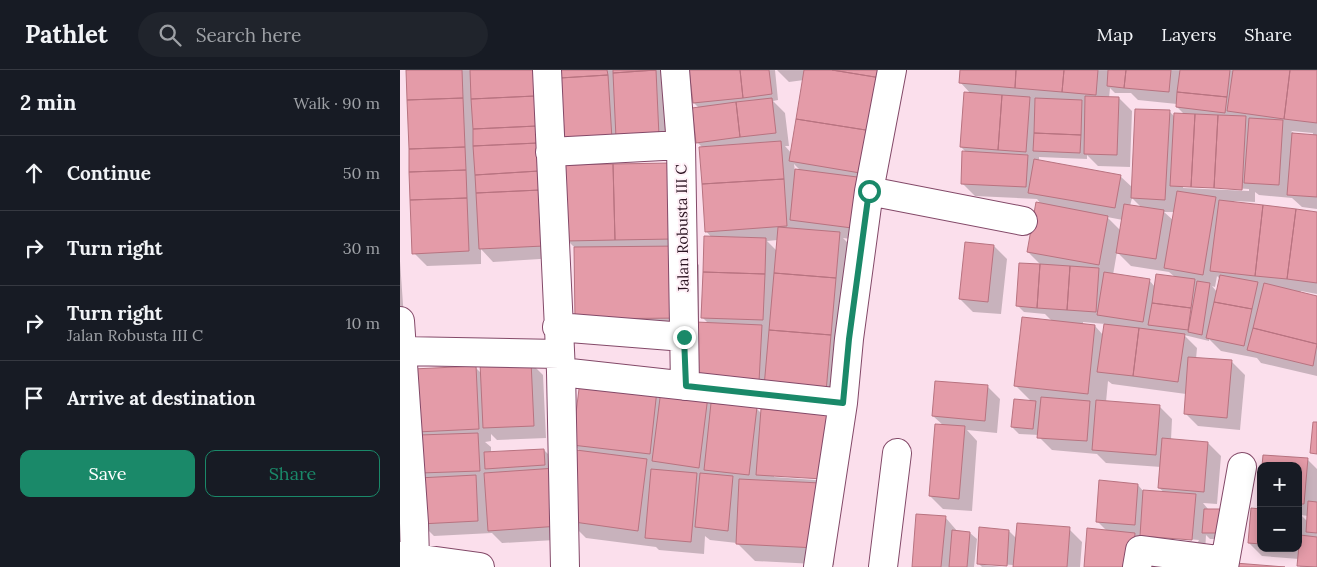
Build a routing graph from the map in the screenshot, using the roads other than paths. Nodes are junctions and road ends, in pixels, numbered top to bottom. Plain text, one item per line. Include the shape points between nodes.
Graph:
1 (547, 70) edge
2 (675, 70) edge
3 (892, 70) edge
4 (681, 145) junction
5 (550, 152) junction
6 (869, 191) junction
7 (1022, 220) dead end
8 (400, 321) edge
9 (558, 327) junction
10 (684, 337) junction
11 (402, 350) junction
12 (560, 363) junction
13 (686, 386) junction
14 (843, 403) junction
15 (897, 453) dead end
16 (1242, 467) dead end
17 (408, 558) edge
18 (1224, 564) edge
19 (470, 566) edge
20 (565, 567) edge
21 (818, 567) edge
22 (883, 567) edge
23 (1137, 567) edge

1 - 5 street
2 - 4 street, Jalan Robusta III C
3 - 6 street
4 - 5 street
4 - 10 street, Jalan Robusta III C
5 - 9 street
6 - 7 street
6 - 14 street
8 - 11 street
9 - 10 street
9 - 12 street
10 - 13 street, Jalan Robusta III C
11 - 12 street
11 - 17 street via 414,523
12 - 13 street
12 - 20 street
13 - 14 street
14 - 21 street
15 - 22 street
16 - 18 street
17 - 19 street
18 - 23 street via 1140,550

